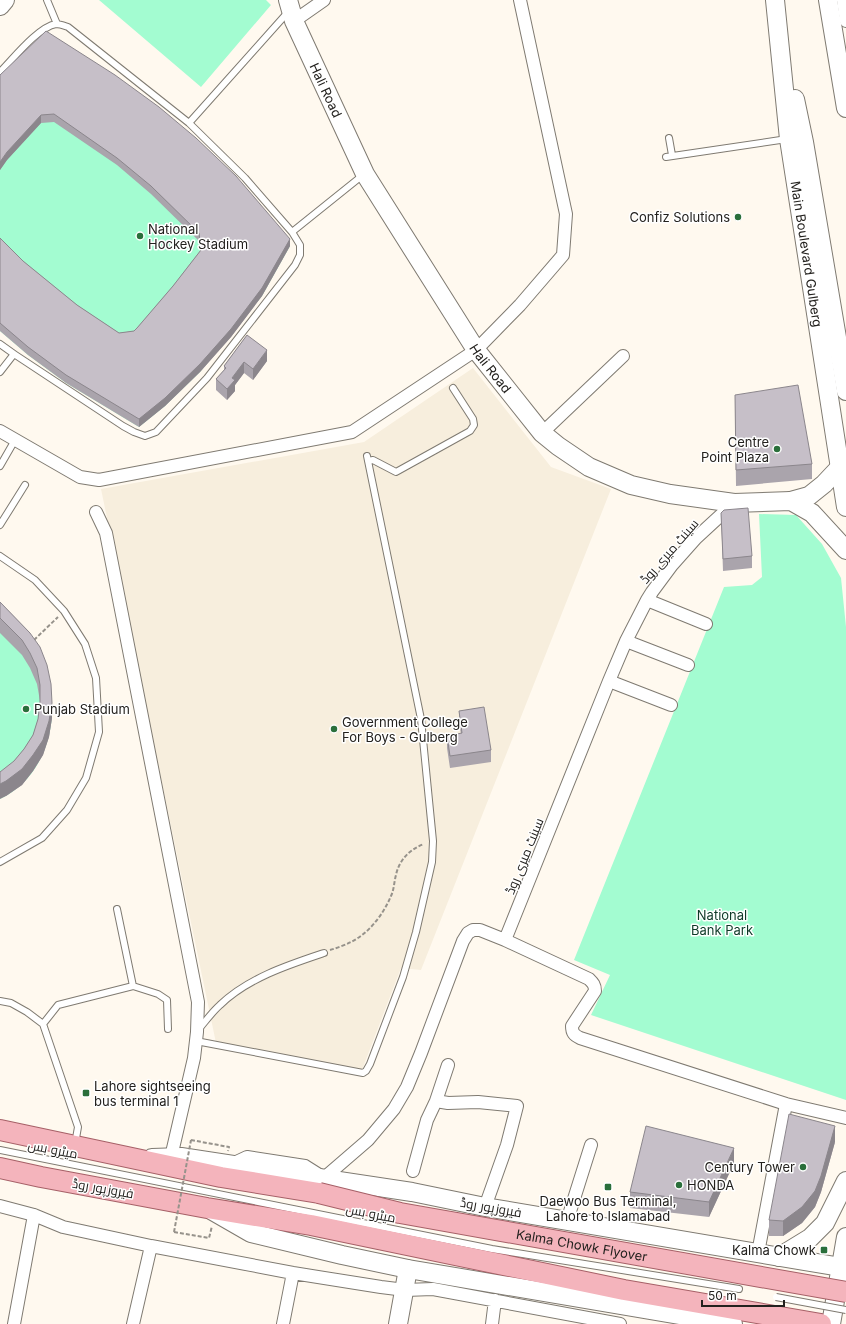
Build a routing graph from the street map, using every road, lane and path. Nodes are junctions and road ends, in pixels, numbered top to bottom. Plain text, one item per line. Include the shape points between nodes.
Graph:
1 (5, 0) edge
2 (47, 0) edge
3 (324, 0) edge
4 (520, 0) edge
5 (775, 0) edge
6 (828, 0) edge
7 (843, 0) edge
8 (0, 6) edge
9 (291, 10) edge
10 (778, 20) junction
11 (846, 21) edge
12 (57, 24) junction
13 (0, 72) edge
14 (846, 108) edge
15 (188, 123) junction
16 (669, 138) dead end
17 (788, 139) junction
18 (365, 174) junction
19 (292, 232) junction
20 (0, 344) edge
21 (476, 350) junction
22 (14, 354) junction
23 (623, 356) dead end
24 (0, 372) edge
25 (453, 388) dead end
26 (846, 391) edge
27 (0, 432) edge
28 (542, 433) junction
29 (15, 440) junction
30 (0, 452) edge
31 (6, 456) junction
32 (0, 466) edge
33 (840, 467) junction
34 (25, 485) dead end
35 (791, 501) junction
36 (734, 503) junction
37 (846, 507) edge
38 (96, 512) dead end
39 (0, 525) edge
40 (846, 550) edge
41 (0, 556) edge
42 (647, 600) junction
43 (64, 611) junction
44 (706, 624) dead end
45 (626, 641) junction
46 (31, 642) edge
47 (688, 665) dead end
48 (609, 681) junction
49 (671, 705) dead end
50 (433, 841) junction
51 (0, 862) edge
52 (117, 909) dead end
53 (505, 940) junction
54 (324, 953) joint
55 (133, 986) junction
56 (0, 1002) edge
57 (43, 1024) junction
58 (168, 1029) dead end
59 (197, 1037) junction
60 (448, 1065) dead end
61 (436, 1101) junction
62 (786, 1104) junction
63 (846, 1118) edge
64 (0, 1130) edge
65 (591, 1145) dead end
66 (74, 1146) junction
67 (230, 1147) dead end
68 (0, 1150) edge
69 (136, 1158) junction
70 (171, 1158) junction
71 (0, 1168) edge
72 (413, 1171) dead end
73 (846, 1181) edge
74 (321, 1186) junction
75 (0, 1206) edge
76 (485, 1207) junction
77 (207, 1208) junction
78 (34, 1215) junction
79 (567, 1221) junction
80 (846, 1237) edge
81 (210, 1238) dead end
82 (151, 1246) junction
83 (758, 1253) junction
84 (779, 1257) junction
85 (408, 1269) junction
86 (844, 1271) edge
87 (293, 1273) junction
88 (739, 1289) dead end
89 (405, 1290) junction
90 (846, 1292) edge
91 (776, 1297) dead end
92 (495, 1300) junction
93 (846, 1310) edge
94 (831, 1322) edge
95 (14, 1324) edge
96 (133, 1324) edge
97 (283, 1324) edge
98 (398, 1324) edge
99 (492, 1324) edge
100 (620, 1324) edge
101 (733, 1324) edge

1 - 8 main road
2 - 12 lane
3 - 9 street
4 - 21 street via 566,214 563,255 520,305
5 - 10 main road, Main Boulevard Gulberg
6 - 14 main road
7 - 11 street
9 - 15 lane
9 - 18 main road, Hali Road
10 - 17 main road, Main Boulevard Gulberg
10 - 26 main road via 804,142
12 - 13 lane via 35,36
12 - 15 lane via 68,27
15 - 19 lane via 245,178
16 - 17 lane via 669,156
17 - 33 main road, Main Boulevard Gulberg
18 - 19 lane
18 - 21 main road, Hali Road
19 - 22 lane via 300,245 300,255 295,265 207,378 156,432 145,436 123,426
20 - 22 lane
21 - 28 main road, Hali Road
21 - 29 street via 352,432 99,480 80,477
22 - 24 lane
23 - 28 street
25 - 50 lane via 473,419 474,426 470,431 396,472 368,458 422,719
27 - 29 street
28 - 36 main road, Hali Road via 589,467 632,485 670,494
29 - 31 lane
30 - 31 lane
31 - 32 lane
33 - 35 main road, Hali Road via 809,496
33 - 37 main road, Main Boulevard Gulberg
34 - 39 lane
35 - 36 main road, Hali Road
35 - 40 main road via 812,513
36 - 42 street, سینٹ میری روڈ via 696,538
38 - 59 street via 106,533 198,1002
41 - 43 lane via 35,580
42 - 44 street
42 - 45 street, سینٹ میری روڈ
43 - 46 path
43 - 51 lane via 85,644 96,678 99,732 86,778 67,810 42,838
45 - 47 street
45 - 48 street, سینٹ میری روڈ
48 - 49 street
48 - 53 street, سینٹ میری روڈ
50 - 54 path via 412,850 402,860 396,872 391,895 379,918 351,942
50 - 59 lane via 432,862 403,977 366,1071 363,1073
52 - 55 lane
53 - 62 street via 593,982 595,991 572,1026 574,1035
53 - 74 street via 480,930 468,933 404,1092 394,1109 368,1140
54 - 59 lane via 263,975 246,986 220,1004
55 - 57 lane via 58,1005
55 - 58 lane via 158,994 167,1000
56 - 57 lane via 11,1003
57 - 66 lane via 78,1127
59 - 70 street
60 - 61 street
61 - 72 street via 427,1120
61 - 76 street via 517,1106 507,1145
62 - 63 street
62 - 83 street
64 - 66 main road, فیروزپور روڈ
65 - 79 street
66 - 69 main road, فیروزپور روڈ
67 - 81 path, bridge via 190,1140 174,1232
68 - 88 lane, میٹرو بس via 492,1249
69 - 70 main road, فیروزپور روڈ
69 - 74 main road, فیروزپور روڈ via 221,1177
70 - 74 main road, فیروزپور روڈ via 181,1157 231,1165
71 - 77 main road, فیروزپور روڈ
73 - 84 main road via 825,1223 810,1238
74 - 76 main road, فیروزپور روڈ via 412,1192
74 - 90 main road, Kalma Chowk Flyover, bridge via 400,1213
75 - 78 street
76 - 79 main road, فیروزپور روڈ
77 - 85 main road, فیروزپور روڈ via 251,1233
77 - 94 main road, فیروزپور روڈ via 311,1225 624,1290
78 - 82 street via 63,1227
78 - 95 street
79 - 83 main road, فیروزپور روڈ
80 - 86 main road
82 - 87 street
82 - 96 street
83 - 84 main road, فیروزپور روڈ
84 - 86 main road, فیروزپور روڈ
85 - 89 main road
85 - 101 main road, فیروزپور روڈ
86 - 94 main road
87 - 89 street
87 - 97 street
89 - 92 street via 433,1289
89 - 98 main road
91 - 93 lane, bridge
92 - 99 street
92 - 100 street

